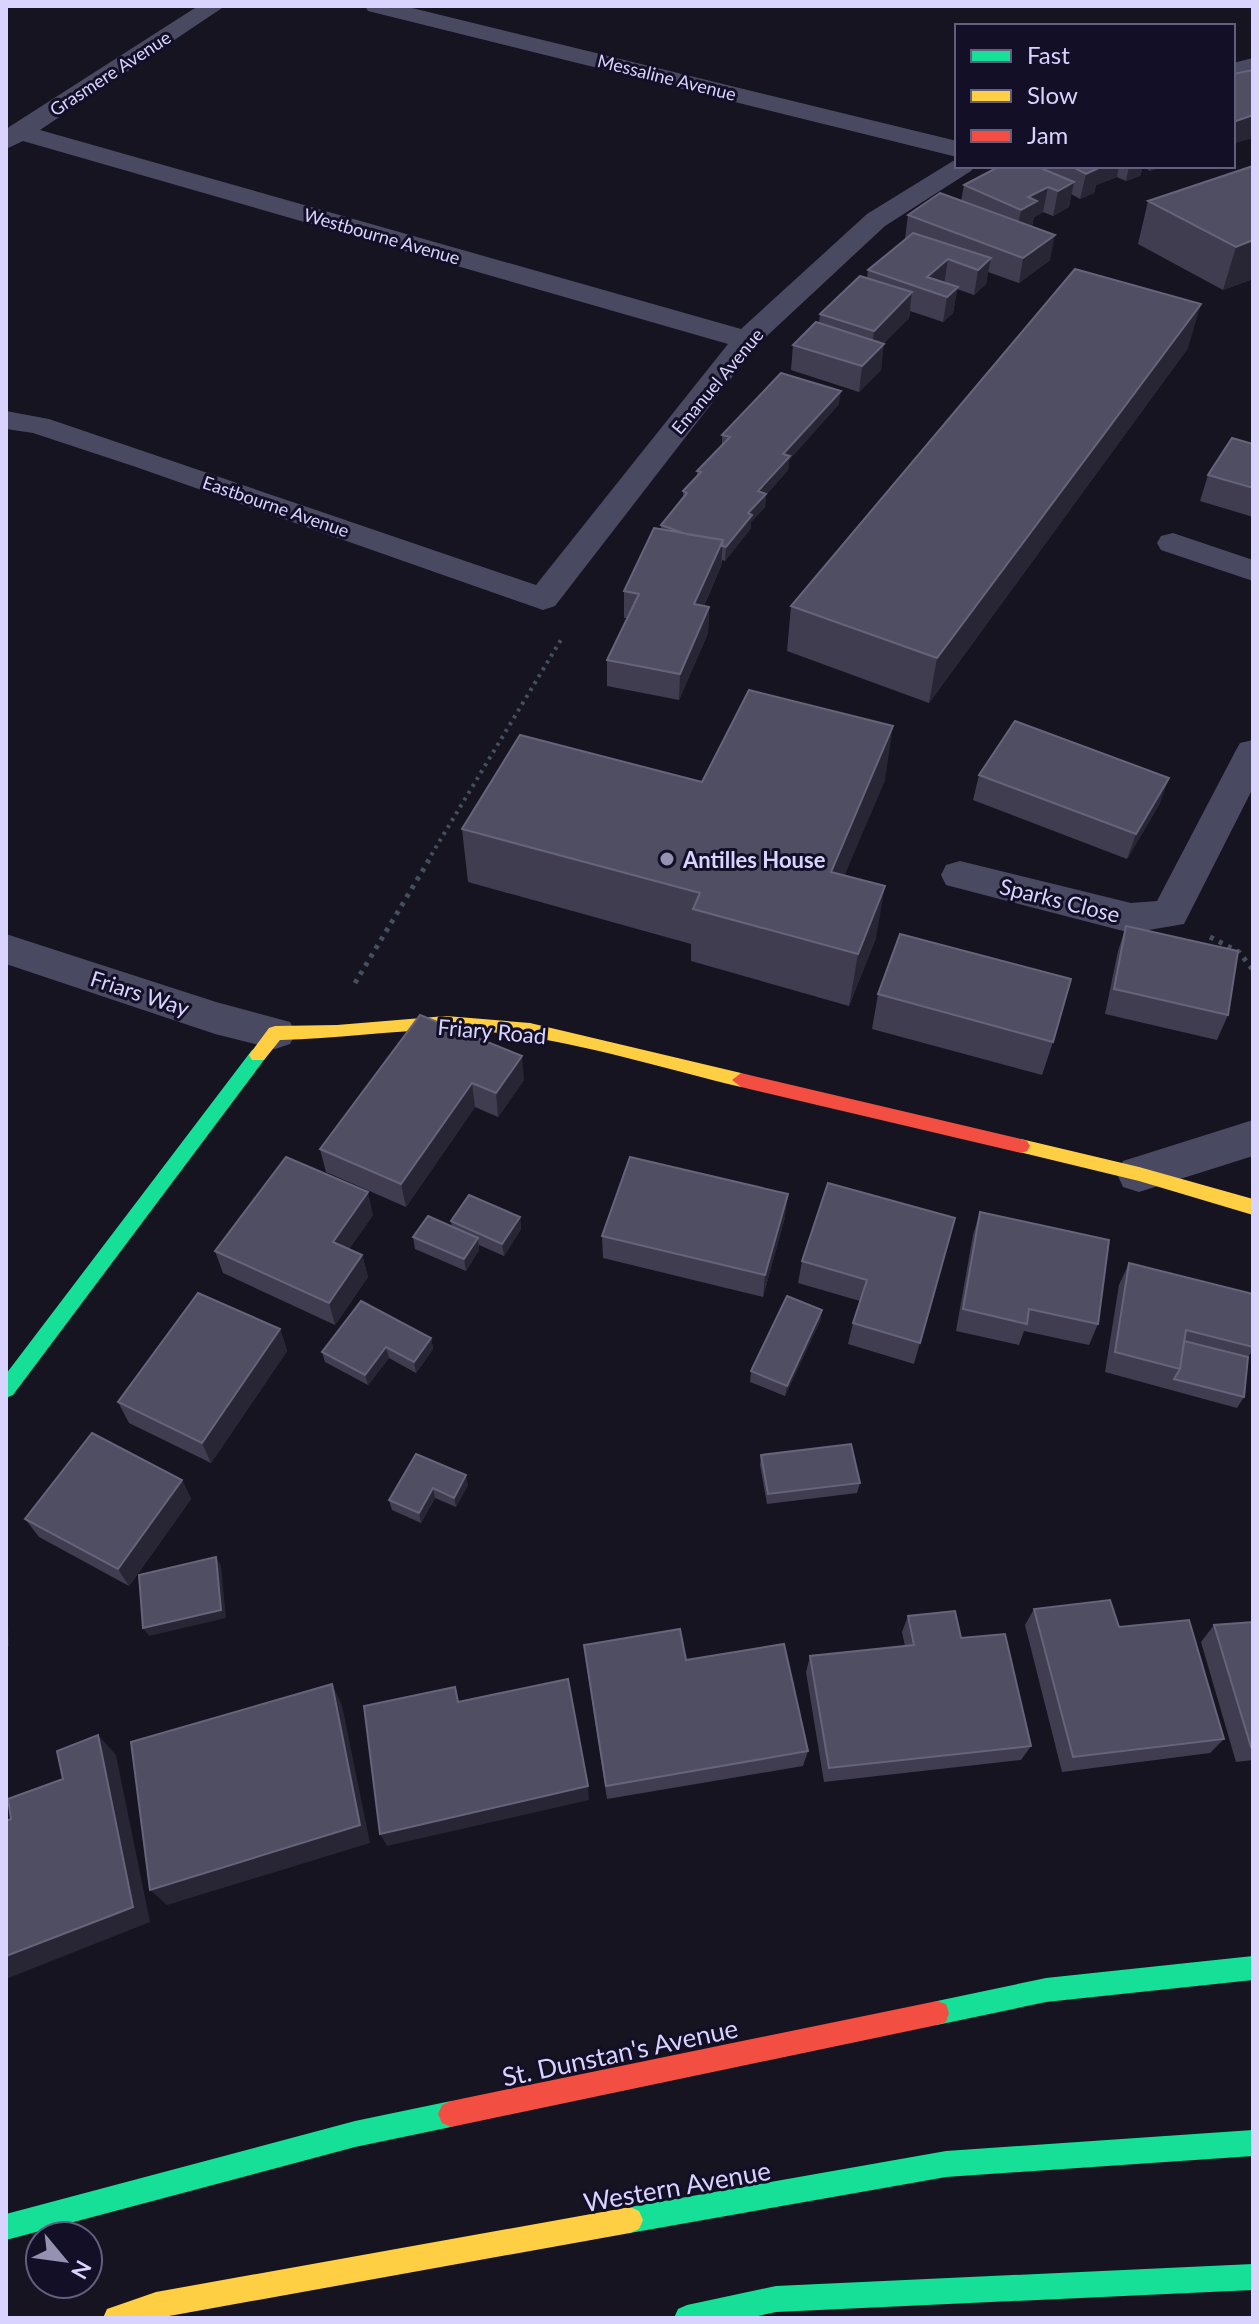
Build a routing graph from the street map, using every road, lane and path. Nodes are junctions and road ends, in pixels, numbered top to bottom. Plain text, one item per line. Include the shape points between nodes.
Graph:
1 (214, 6) edge
2 (376, 6) edge
3 (12, 137) edge
4 (955, 149) edge
5 (958, 168) edge
6 (746, 340) junction
7 (6, 420) edge
8 (1173, 543) dead end
9 (1253, 571) edge
10 (543, 599) junction
11 (1253, 752) edge
12 (960, 875) dead end
13 (6, 949) edge
14 (337, 1032) junction
15 (275, 1033) junction
16 (1253, 1138) edge
17 (1139, 1174) junction
18 (1253, 1207) edge
19 (6, 1389) edge
20 (1253, 1968) edge
21 (1253, 2143) edge
22 (6, 2227) edge
23 (1253, 2277) edge
24 (116, 2318) edge
25 (687, 2318) edge

1 - 3 street, Grasmere Avenue
2 - 4 street, Messaline Avenue
3 - 6 street, Westbourne Avenue
5 - 6 street, Emanuel Avenue via 876,220
6 - 10 street, Emanuel Avenue
7 - 10 street, Eastbourne Avenue via 147,460
8 - 9 street
10 - 14 path via 571,624 343,1001
11 - 12 street, Sparks Close via 1170,914 1131,918
13 - 15 street, Friars Way
14 - 15 main road, Friary Road
14 - 17 main road, Friary Road via 446,1023 530,1030
15 - 19 main road
16 - 17 street
17 - 18 main road, Friary Road
20 - 22 main road, St. Dunstan's Avenue via 1046,1990 785,2044 355,2134
21 - 24 main road, Western Avenue via 946,2164 156,2305
23 - 25 main road via 776,2299

